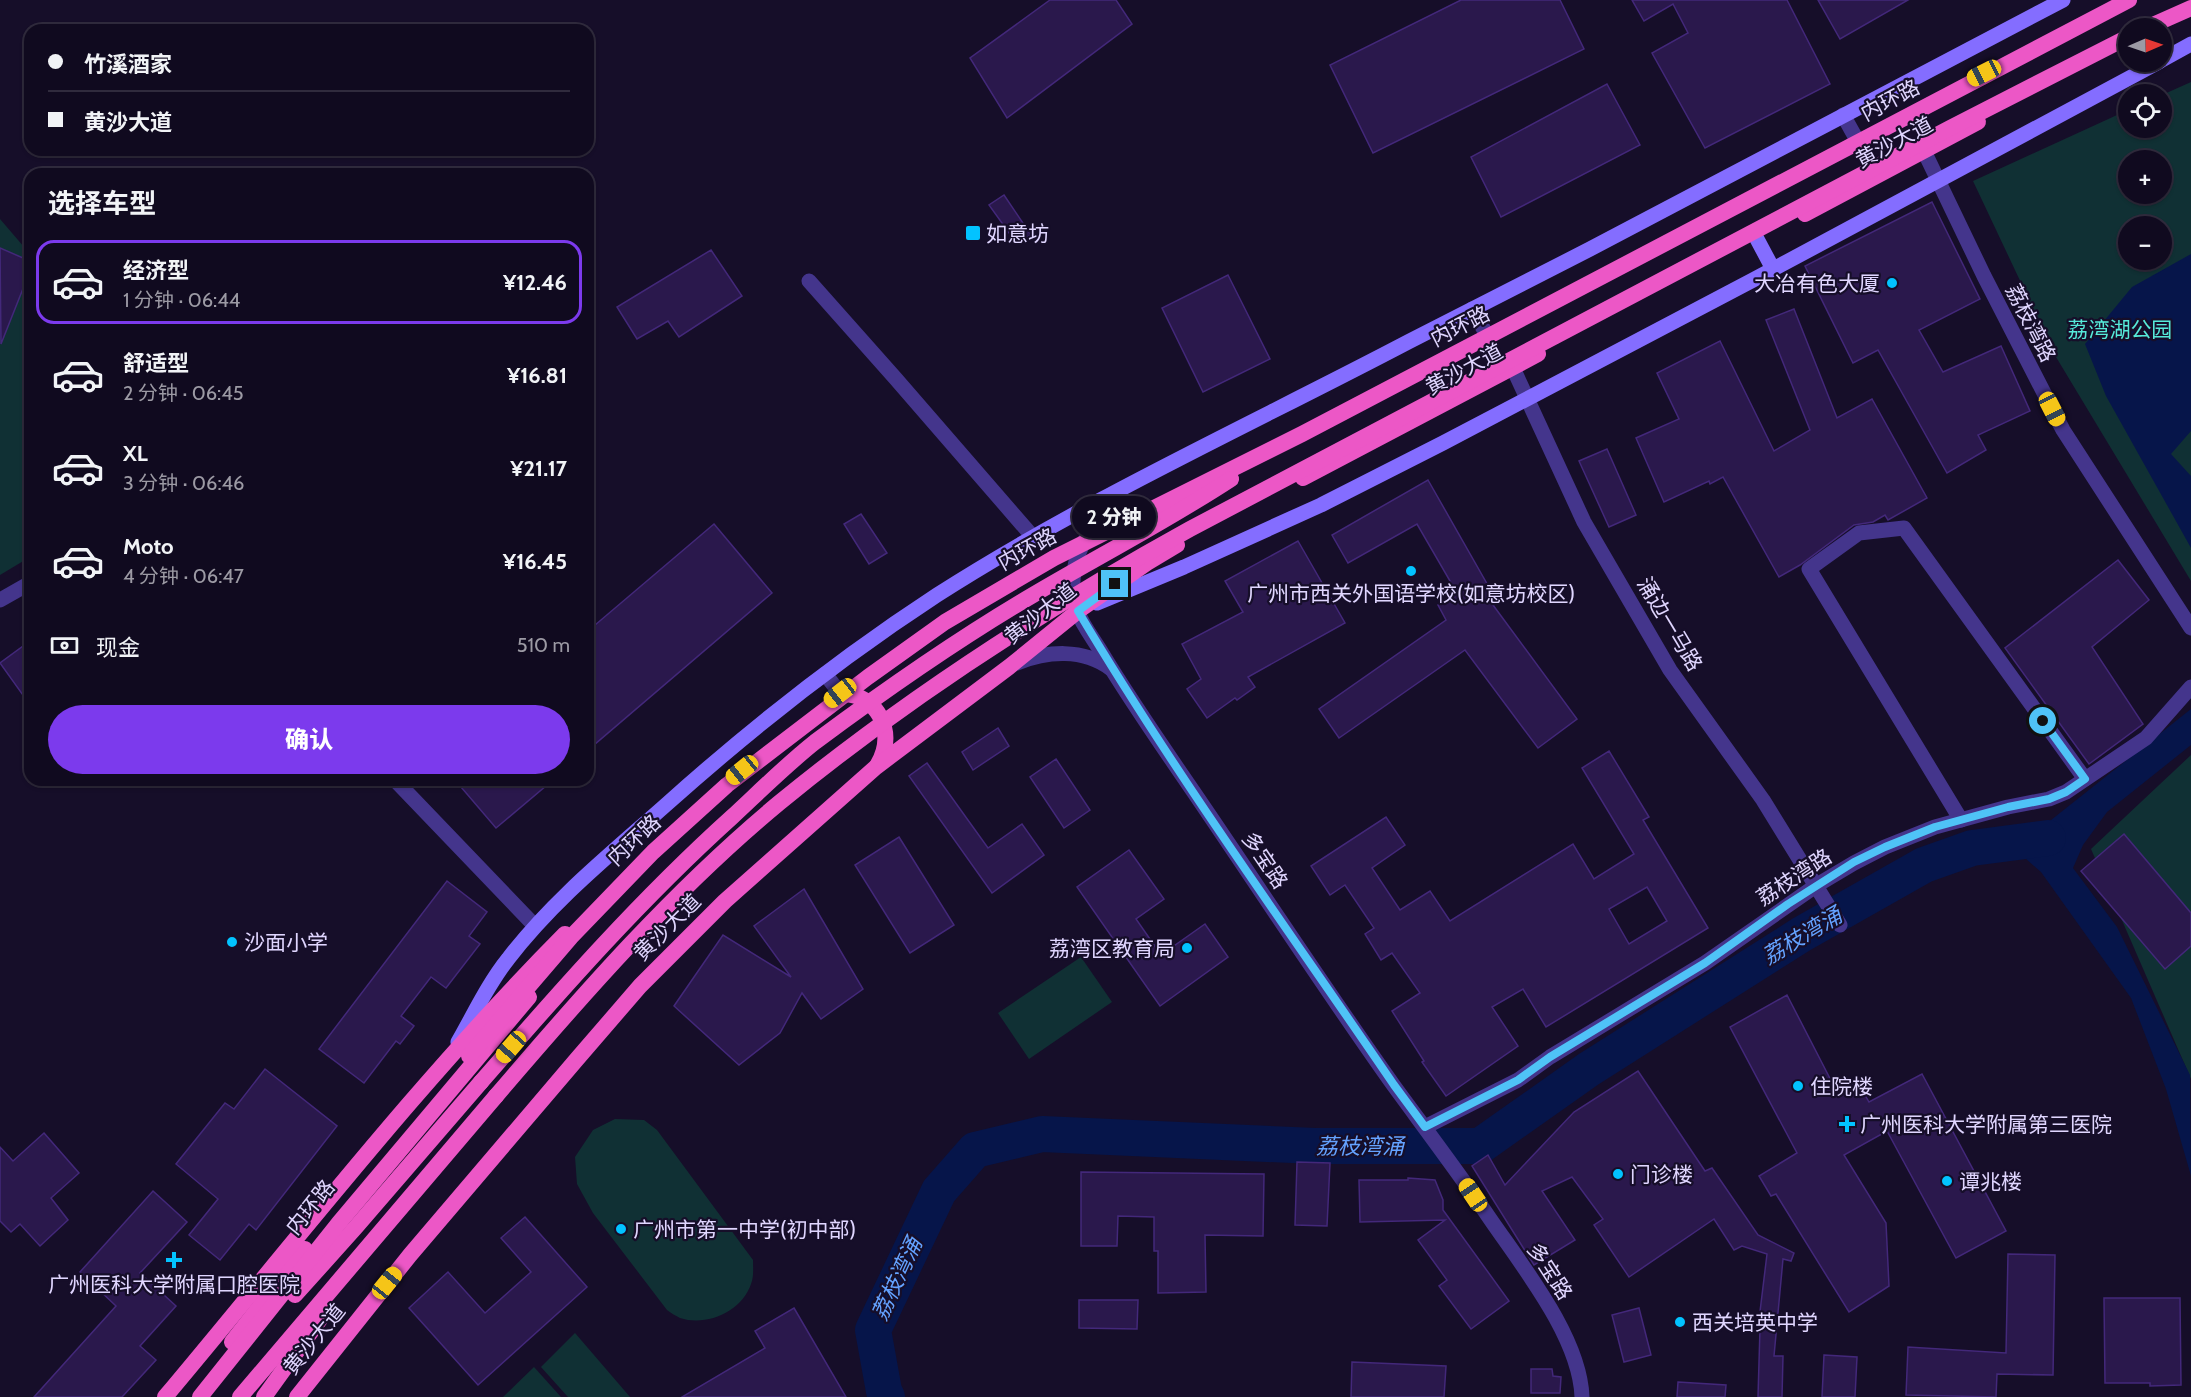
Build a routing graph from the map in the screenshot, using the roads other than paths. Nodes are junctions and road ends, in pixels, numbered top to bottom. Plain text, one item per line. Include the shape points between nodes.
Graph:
1 (2063, 0) edge
2 (2121, 0) edge
3 (2129, 0) edge
4 (2191, 10) edge
5 (2171, 18) edge
6 (2172, 20) edge
7 (2118, 42) edge
8 (2191, 44) edge
9 (2118, 47) edge
10 (2172, 54) edge
11 (2140, 72) edge
12 (1844, 115) junction
13 (1857, 140) junction
14 (1924, 151) junction
15 (1939, 180) junction
16 (1757, 239) junction
17 (1773, 269) junction
18 (808, 281) dead end
19 (1472, 309) junction
20 (1487, 335) junction
21 (1513, 368) junction
22 (1526, 398) junction
23 (1302, 434) junction
24 (1033, 537) junction
25 (1087, 537) joint
26 (24, 586) edge
27 (0, 600) edge
28 (1078, 611) junction
29 (2191, 628) edge
30 (1009, 667) junction
31 (1113, 670) junction
32 (825, 674) junction
33 (2191, 687) edge
34 (840, 693) junction
35 (876, 767) junction
36 (2085, 779) junction
37 (401, 786) edge
38 (1961, 820) junction
39 (626, 873) junction
40 (1817, 885) junction
41 (1840, 925) dead end
42 (535, 926) junction
43 (452, 1053) junction
44 (1425, 1127) junction
45 (374, 1242) junction
46 (256, 1329) junction
47 (165, 1397) edge
48 (193, 1397) edge
49 (200, 1397) edge
50 (240, 1397) edge
51 (264, 1397) edge
52 (297, 1397) edge
53 (1582, 1397) edge

1 - 12 main road
2 - 13 highway, 黄沙大道
3 - 23 highway, 内环路, bridge
4 - 5 highway
4 - 6 highway
7 - 45 highway, bridge via 1190,529 1084,588 980,654 859,741 726,850 585,993
8 - 10 main road
9 - 14 highway, 黄沙大道
11 - 15 main road
12 - 13 street
12 - 19 main road
13 - 20 highway, 黄沙大道
14 - 15 street, 荔枝湾路
14 - 16 highway, 黄沙大道
15 - 17 main road
15 - 29 street, 荔枝湾路 via 2063,430
16 - 17 main road
16 - 21 highway, 黄沙大道
17 - 22 main road
18 - 24 street
19 - 20 street
19 - 24 main road
20 - 25 highway, 黄沙大道
21 - 22 street, 涌边一马路
21 - 28 highway, 黄沙大道 via 1194,535
22 - 28 main road via 1321,505
22 - 40 street, 涌边一马路 via 1584,522 1670,670 1763,800
23 - 46 highway, bridge via 1172,516 1012,608 813,744 645,898 303,1287
23 - 48 highway, 内环路, bridge via 1053,558 945,622 727,785 615,889 542,970 312,1240
24 - 32 main road via 937,596
25 - 28 street via 1074,569
26 - 27 street
28 - 30 highway, 黄沙大道
28 - 31 street, 多宝路
30 - 31 street via 1053,653 1081,655
30 - 35 highway, 黄沙大道
31 - 44 street, 多宝路
32 - 34 street
32 - 42 main road via 705,770
33 - 36 street, 荔枝湾路 via 2146,738
34 - 35 highway via 866,701 884,724 884,753
34 - 39 highway via 718,790
35 - 52 highway, 黄沙大道 via 725,901 640,986 410,1255
36 - 38 street, 荔枝湾路 via 2049,799
36 - 38 street via 1904,528 1859,533 1809,569
37 - 42 street
38 - 40 street, 荔枝湾路 via 1885,847
39 - 43 highway
39 - 46 highway via 512,1019 338,1224
40 - 41 street, 涌边一马路
40 - 44 street, 荔枝湾路 via 1705,963 1518,1080
42 - 43 main road via 495,977
43 - 47 highway
44 - 53 street, 多宝路 via 1554,1316 1576,1362
45 - 50 highway
45 - 51 highway
46 - 49 highway

